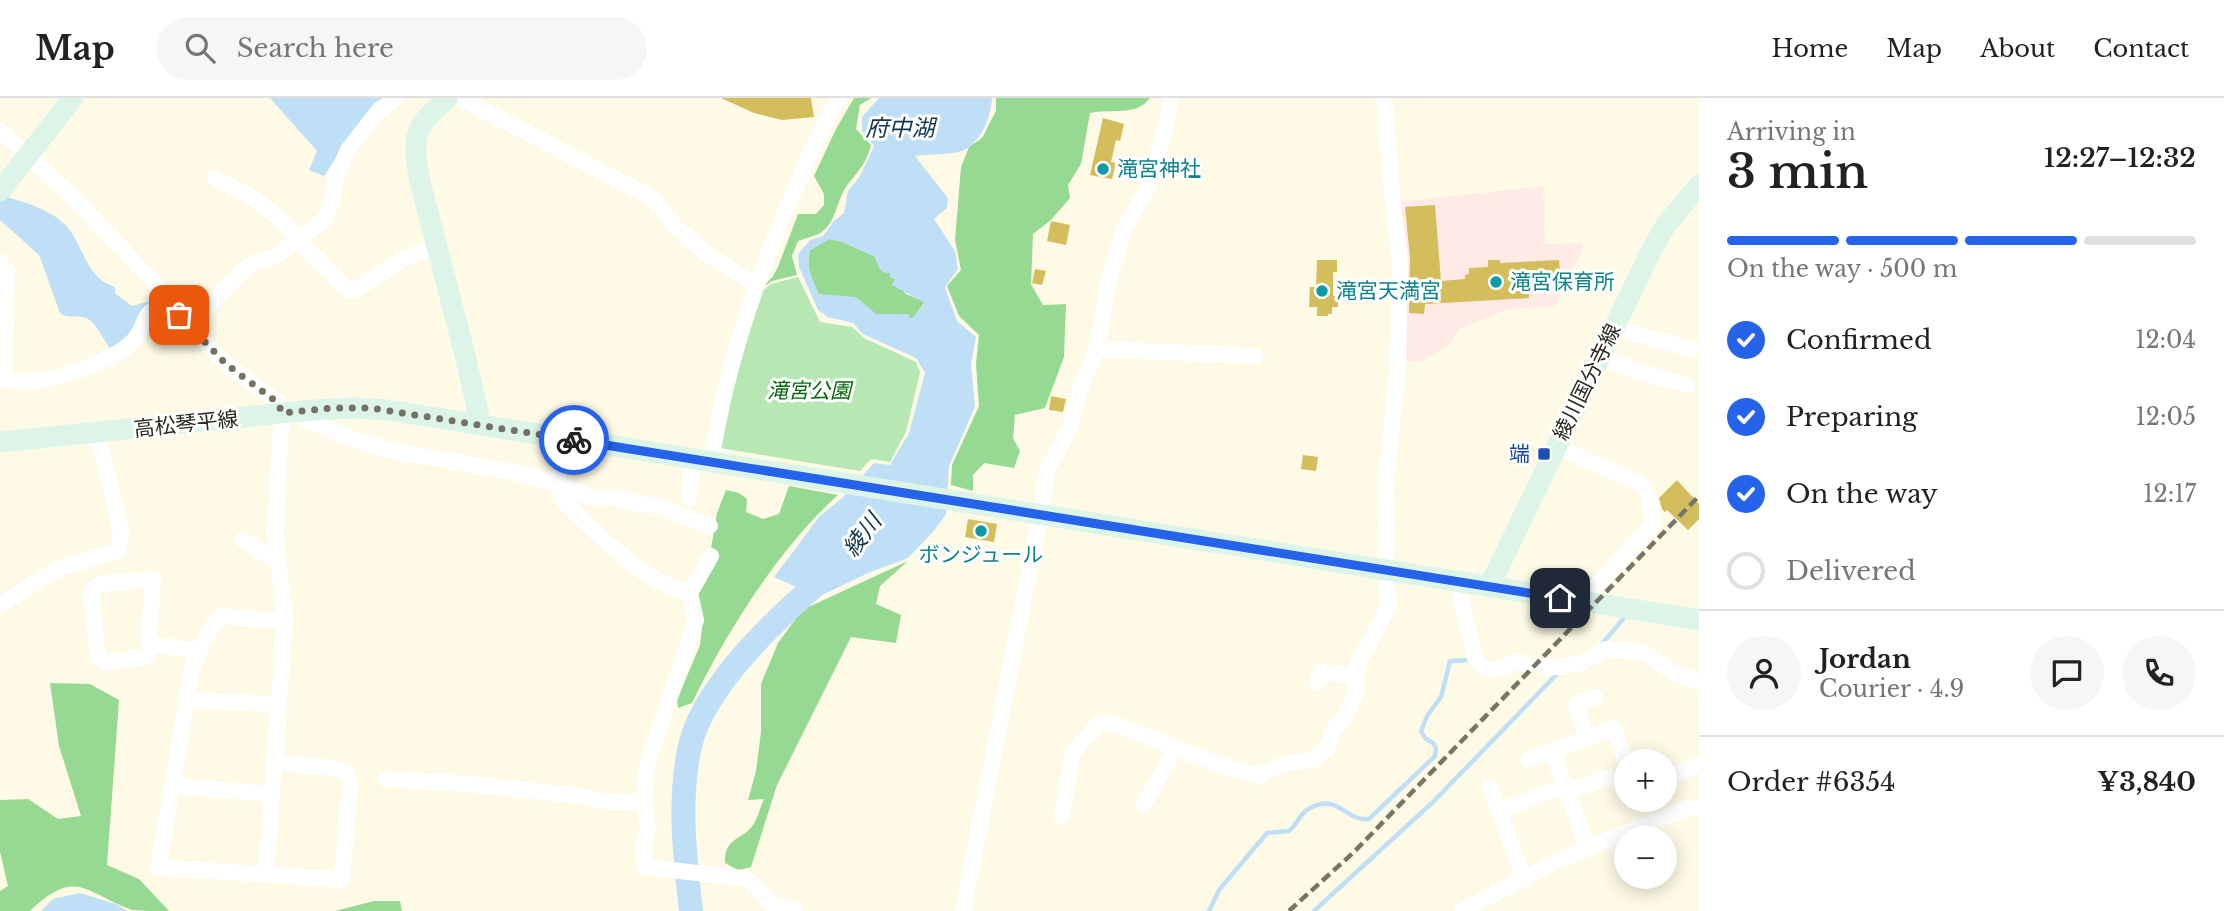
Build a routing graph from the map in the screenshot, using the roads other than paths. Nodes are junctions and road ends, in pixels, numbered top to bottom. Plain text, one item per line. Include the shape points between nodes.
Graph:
1 (73, 98) edge
2 (397, 98) edge
3 (448, 98) edge
4 (460, 98) edge
5 (839, 98) edge
6 (1171, 98) edge
7 (1384, 98) edge
8 (0, 130) edge
9 (29, 156) junction
10 (215, 178) dead end
11 (5, 185) edge
12 (1699, 185) edge
13 (298, 241) junction
14 (436, 245) junction
15 (0, 262) edge
16 (756, 284) junction
17 (168, 302) junction
18 (190, 327) junction
19 (1613, 328) junction
20 (1684, 342) dead end
21 (1097, 349) junction
22 (1255, 356) dead end
23 (1599, 356) junction
24 (2, 380) edge
25 (1687, 384) dead end
26 (290, 412) junction
27 (479, 425) junction
28 (97, 433) junction
29 (565, 439) junction
30 (0, 442) edge
31 (1556, 447) junction
32 (702, 461) junction
33 (557, 484) junction
34 (689, 497) dead end
35 (1040, 516) junction
36 (710, 527) dead end
37 (243, 540) dead end
38 (712, 556) dead end
39 (279, 562) junction
40 (1386, 571) junction
41 (1460, 583) junction
42 (1489, 587) junction
43 (690, 593) junction
44 (1582, 601) junction
45 (0, 605) edge
46 (285, 619) junction
47 (1699, 621) edge
48 (150, 644) junction
49 (198, 651) junction
50 (1355, 677) junction
51 (1699, 682) edge
52 (1317, 683) dead end
53 (1595, 698) dead end
54 (187, 700) junction
55 (278, 704) junction
56 (1587, 738) junction
57 (1175, 749) junction
58 (1621, 749) edge
59 (1552, 751) junction
60 (1528, 760) dead end
61 (273, 762) junction
62 (1699, 764) edge
63 (1677, 773) edge
64 (1614, 778) edge
65 (385, 779) dead end
66 (173, 786) junction
67 (1490, 787) dead end
68 (1567, 789) junction
69 (271, 794) junction
70 (644, 800) junction
71 (1144, 804) dead end
72 (1699, 808) edge
73 (1499, 811) junction
74 (1062, 816) dead end
75 (1588, 848) junction
76 (266, 874) junction
77 (1524, 878) junction
78 (1483, 906) edge
79 (795, 911) edge
80 (963, 911) edge
81 (1462, 911) edge

1 - 9 main road
2 - 13 street via 379,110 348,150 325,219
3 - 14 main road via 422,122 416,141 419,178
4 - 16 street via 653,198 676,228
5 - 16 street via 807,160
6 - 21 street via 1147,189 1124,229 1108,284
7 - 40 street via 1400,258 1398,362 1385,492
8 - 9 street
9 - 11 main road
9 - 17 street via 158,286
10 - 13 street via 252,197
12 - 19 main road, 綾川国分寺線 via 1666,225
13 - 14 street via 347,290 355,290 405,258
13 - 18 street via 240,273
14 - 27 main road
15 - 24 street via 7,272
16 - 32 street
17 - 18 street
17 - 24 street via 154,307 130,345 114,355 56,377
18 - 26 street via 226,364
19 - 20 street
19 - 23 main road, 綾川国分寺線
21 - 22 street
21 - 35 street via 1070,426 1047,470
23 - 25 street
23 - 31 main road, 綾川国分寺線
26 - 27 main road, 高松琴平線 via 371,408
26 - 28 main road, 高松琴平線
26 - 33 street via 358,441
26 - 39 street via 275,505
27 - 29 main road, 高松琴平線
28 - 30 main road, 高松琴平線
28 - 45 street via 121,531 120,550 55,570
29 - 32 main road, 高松琴平線
29 - 33 street
31 - 42 main road, 綾川国分寺線
31 - 44 street via 1642,484 1653,512 1654,523
32 - 34 street
32 - 35 main road, 高松琴平線
33 - 36 street via 588,497 654,505
33 - 43 street via 565,502 613,549 672,588
35 - 40 main road, 高松琴平線
35 - 80 street
37 - 39 street
38 - 43 street
39 - 46 street
40 - 41 main road, 高松琴平線
40 - 50 street via 1389,606
41 - 42 main road, 高松琴平線
41 - 51 street via 1475,658 1488,671 1517,661 1559,667 1581,663 1606,649 1644,652 1672,672
42 - 44 main road, 高松琴平線
43 - 70 street via 696,620 647,765
44 - 47 main road, 高松琴平線
46 - 49 street via 221,617
46 - 55 street
48 - 48 street via 148,656 106,663 98,657 92,592 99,584 153,579
48 - 49 street
49 - 54 street via 189,674
50 - 52 street via 1321,673
50 - 57 street via 1356,693 1345,716 1315,760 1289,762 1261,776
53 - 56 street via 1576,704
54 - 55 street
54 - 66 street
55 - 61 street
56 - 58 street via 1614,728
56 - 59 street
57 - 71 street
57 - 74 street via 1112,723 1099,723 1072,754
59 - 60 street
59 - 68 street
61 - 69 street
61 - 76 street via 333,768 346,773 350,783 342,880
62 - 63 street
64 - 68 street
65 - 70 street via 468,784 614,803
66 - 69 street
66 - 76 street via 158,868
67 - 73 street
68 - 73 street
68 - 75 street
69 - 76 street
70 - 79 street via 648,827 645,867 741,878 752,882 770,904
72 - 75 street
73 - 77 street
75 - 77 street
77 - 78 street
78 - 81 street

